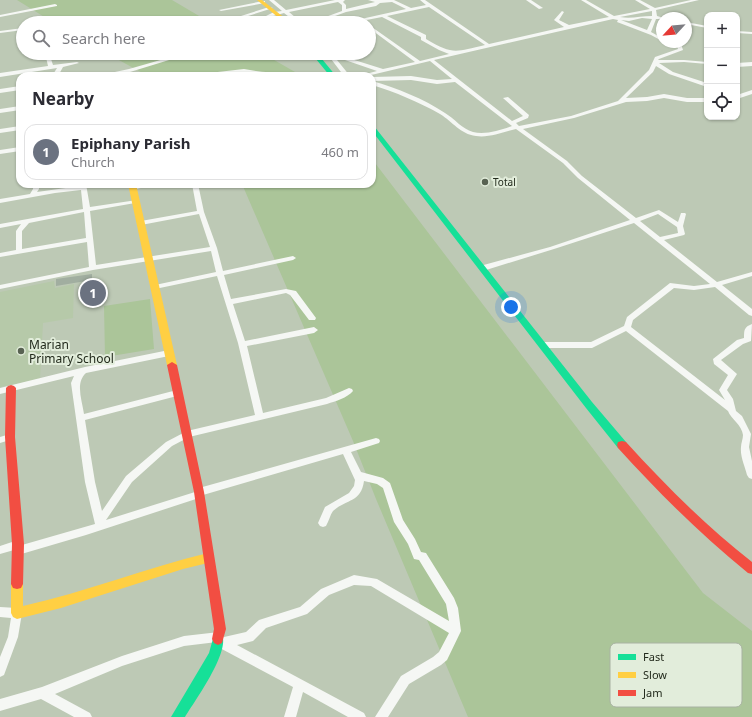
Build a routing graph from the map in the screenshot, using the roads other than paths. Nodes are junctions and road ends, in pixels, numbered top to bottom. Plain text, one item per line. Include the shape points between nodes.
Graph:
1 (342, 0) edge
2 (347, 0) edge
3 (370, 0) edge
4 (422, 0) edge
5 (528, 0) edge
6 (583, 0) edge
7 (637, 0) edge
8 (694, 0) edge
9 (380, 1) edge
10 (56, 5) dead end
11 (430, 5) junction
12 (368, 6) junction
13 (268, 7) edge
14 (541, 8) dead end
15 (410, 9) junction
16 (654, 9) junction
17 (221, 10) dead end
18 (344, 12) junction
19 (562, 12) dead end
20 (383, 15) junction
21 (0, 16) edge
22 (242, 16) edge
23 (283, 16) edge
24 (283, 16) edge
25 (292, 16) edge
26 (332, 16) edge
27 (376, 17) edge
28 (655, 17) junction
29 (613, 18) junction
30 (692, 24) edge
31 (704, 26) edge
32 (568, 27) junction
33 (16, 30) edge
34 (376, 31) edge
35 (0, 32) edge
36 (649, 32) junction
37 (740, 32) edge
38 (752, 32) edge
39 (656, 36) edge
40 (488, 46) junction
41 (681, 49) joint
42 (457, 53) junction
43 (49, 60) edge
44 (165, 60) edge
45 (319, 60) edge
46 (334, 60) edge
47 (349, 60) edge
48 (431, 60) junction
49 (419, 62) junction
50 (78, 63) dead end
51 (655, 63) junction
52 (704, 63) edge
53 (752, 64) edge
54 (61, 65) junction
55 (740, 65) edge
56 (684, 66) junction
57 (51, 67) junction
58 (130, 70) joint
59 (383, 71) junction
60 (651, 71) junction
61 (16, 72) edge
62 (19, 72) edge
63 (57, 72) edge
64 (120, 72) edge
65 (235, 72) edge
66 (249, 72) edge
67 (328, 72) edge
68 (344, 72) edge
69 (376, 73) edge
70 (0, 75) edge
71 (680, 76) junction
72 (687, 78) junction
73 (376, 79) edge
74 (456, 80) junction
75 (704, 84) edge
76 (376, 85) edge
77 (16, 89) edge
78 (0, 91) edge
79 (752, 92) edge
80 (740, 95) edge
81 (506, 98) dead end
82 (704, 100) edge
83 (620, 101) junction
84 (16, 109) edge
85 (0, 111) edge
86 (515, 126) junction
87 (16, 129) edge
88 (0, 131) edge
89 (376, 132) edge
90 (16, 150) edge
91 (0, 152) edge
92 (36, 188) edge
93 (73, 188) edge
94 (83, 188) edge
95 (133, 188) edge
96 (196, 188) edge
97 (32, 195) junction
98 (0, 201) edge
99 (135, 201) junction
100 (87, 211) junction
101 (201, 212) junction
102 (683, 214) dead end
103 (636, 221) junction
104 (26, 222) junction
105 (141, 222) junction
106 (0, 226) edge
107 (680, 226) junction
108 (90, 239) junction
109 (659, 239) junction
110 (214, 248) junction
111 (19, 251) junction
112 (0, 255) edge
113 (293, 258) dead end
114 (146, 259) junction
115 (93, 268) junction
116 (483, 268) junction
117 (752, 274) edge
118 (220, 275) junction
119 (716, 284) junction
120 (0, 287) edge
121 (155, 287) junction
122 (230, 302) junction
123 (752, 313) edge
124 (312, 318) dead end
125 (752, 327) edge
126 (627, 328) junction
127 (314, 330) dead end
128 (242, 344) junction
129 (544, 345) junction
130 (169, 353) junction
131 (85, 370) junction
132 (11, 388) junction
133 (0, 391) edge
134 (349, 391) dead end
135 (177, 393) junction
136 (732, 410) junction
137 (260, 417) junction
138 (81, 418) junction
139 (187, 434) junction
140 (10, 437) junction
141 (0, 440) edge
142 (376, 441) dead end
143 (346, 450) junction
144 (357, 475) junction
145 (752, 475) edge
146 (199, 493) junction
147 (323, 523) dead end
148 (100, 524) junction
149 (18, 548) junction
150 (0, 550) edge
151 (752, 557) edge
152 (208, 558) junction
153 (739, 559) junction
154 (752, 569) edge
155 (0, 612) edge
156 (17, 613) junction
157 (456, 631) junction
158 (220, 640) junction
159 (0, 671) edge
160 (299, 685) junction
161 (42, 693) junction
162 (0, 705) edge
163 (86, 717) edge
164 (178, 717) edge
165 (290, 717) edge
166 (360, 717) edge
167 (381, 717) edge

1 - 2 street
1 - 18 street via 340,2 344,5
1 - 25 street
3 - 9 street
4 - 11 street
5 - 14 street
6 - 29 street
7 - 16 street
8 - 16 street
9 - 12 street
9 - 15 street via 394,1
10 - 21 street
11 - 15 street
11 - 40 street
12 - 18 street
12 - 20 street
13 - 17 street
13 - 22 street
13 - 23 main road
13 - 24 street
15 - 20 street
16 - 28 street
16 - 29 street
18 - 26 street
19 - 32 street via 556,20
20 - 27 street
20 - 42 street via 424,36 423,39 432,46
28 - 29 street via 629,20
28 - 36 street
29 - 32 street
29 - 36 street via 622,24
30 - 31 street
32 - 40 street
33 - 35 street
34 - 49 street
36 - 39 street
37 - 38 street
40 - 42 street
41 - 51 street via 660,56
41 - 56 street
42 - 48 street
43 - 57 street
44 - 58 street
45 - 67 main road
46 - 68 street
47 - 59 street
48 - 49 street
48 - 74 street
49 - 59 street
50 - 54 street
51 - 56 street
51 - 60 street
51 - 71 street
52 - 56 street
53 - 55 street
54 - 57 street
54 - 63 street
56 - 72 street
57 - 62 street
58 - 64 street
59 - 69 street
60 - 71 street
60 - 83 street
61 - 70 street
65 - 66 street
71 - 72 street
72 - 75 street
73 - 74 street via 415,78 437,82
74 - 86 street
76 - 86 street via 440,113 471,134 479,135
77 - 78 street
79 - 80 street
81 - 86 street via 526,115
82 - 83 street via 664,96 647,100
83 - 86 street via 577,116
84 - 85 street
86 - 103 street via 565,162
87 - 88 street
89 - 116 main road
90 - 91 street
92 - 97 street
93 - 97 street
94 - 100 street
95 - 99 main road
96 - 101 street
97 - 98 street
99 - 100 street
99 - 105 main road
100 - 104 street
100 - 108 street
101 - 105 street
101 - 110 street
102 - 107 street
103 - 107 street via 660,212
103 - 109 street
103 - 116 street
104 - 106 street
104 - 111 street via 19,231
105 - 114 main road
107 - 109 street via 681,235
108 - 111 street
108 - 115 street
109 - 119 street
110 - 114 street
110 - 118 street
111 - 112 street
113 - 118 street
114 - 115 street
114 - 121 main road
115 - 120 street
116 - 129 main road
117 - 119 street
118 - 121 street
118 - 122 street
119 - 123 street
119 - 126 street via 694,288 673,285 630,319
121 - 130 main road
122 - 124 street via 286,291 293,293
122 - 128 street
125 - 136 street via 748,329 748,339 717,359 718,364 733,374 723,390
126 - 129 street via 592,345
126 - 136 street
127 - 128 street
128 - 137 street
129 - 153 main road via 628,451 685,511
130 - 131 street
130 - 135 main road
131 - 132 street
131 - 138 street via 79,374 75,383
132 - 133 street
132 - 140 main road
134 - 137 street via 327,401
135 - 138 street
135 - 139 main road
136 - 145 street via 747,434 746,456
137 - 139 street
138 - 148 street via 90,482
139 - 146 main road
139 - 148 street via 169,444 129,479
140 - 141 street
140 - 149 main road
142 - 143 street
143 - 144 street
143 - 146 street
144 - 147 street via 360,482 353,496 329,508
144 - 157 street via 380,481 387,486 399,522 450,601
146 - 148 street
146 - 152 main road
148 - 149 street via 67,538
149 - 150 street
149 - 156 main road
151 - 153 street
152 - 156 main road via 61,603
152 - 158 main road via 220,617
153 - 154 main road
155 - 156 street
156 - 159 street via 13,637
157 - 158 street via 373,582 354,580 325,592 303,611 262,625 249,637
157 - 167 street via 443,656 405,680
158 - 160 street
158 - 161 street via 184,641 122,661
158 - 164 main road via 215,655
160 - 165 street
160 - 166 street
161 - 162 street
161 - 163 street

